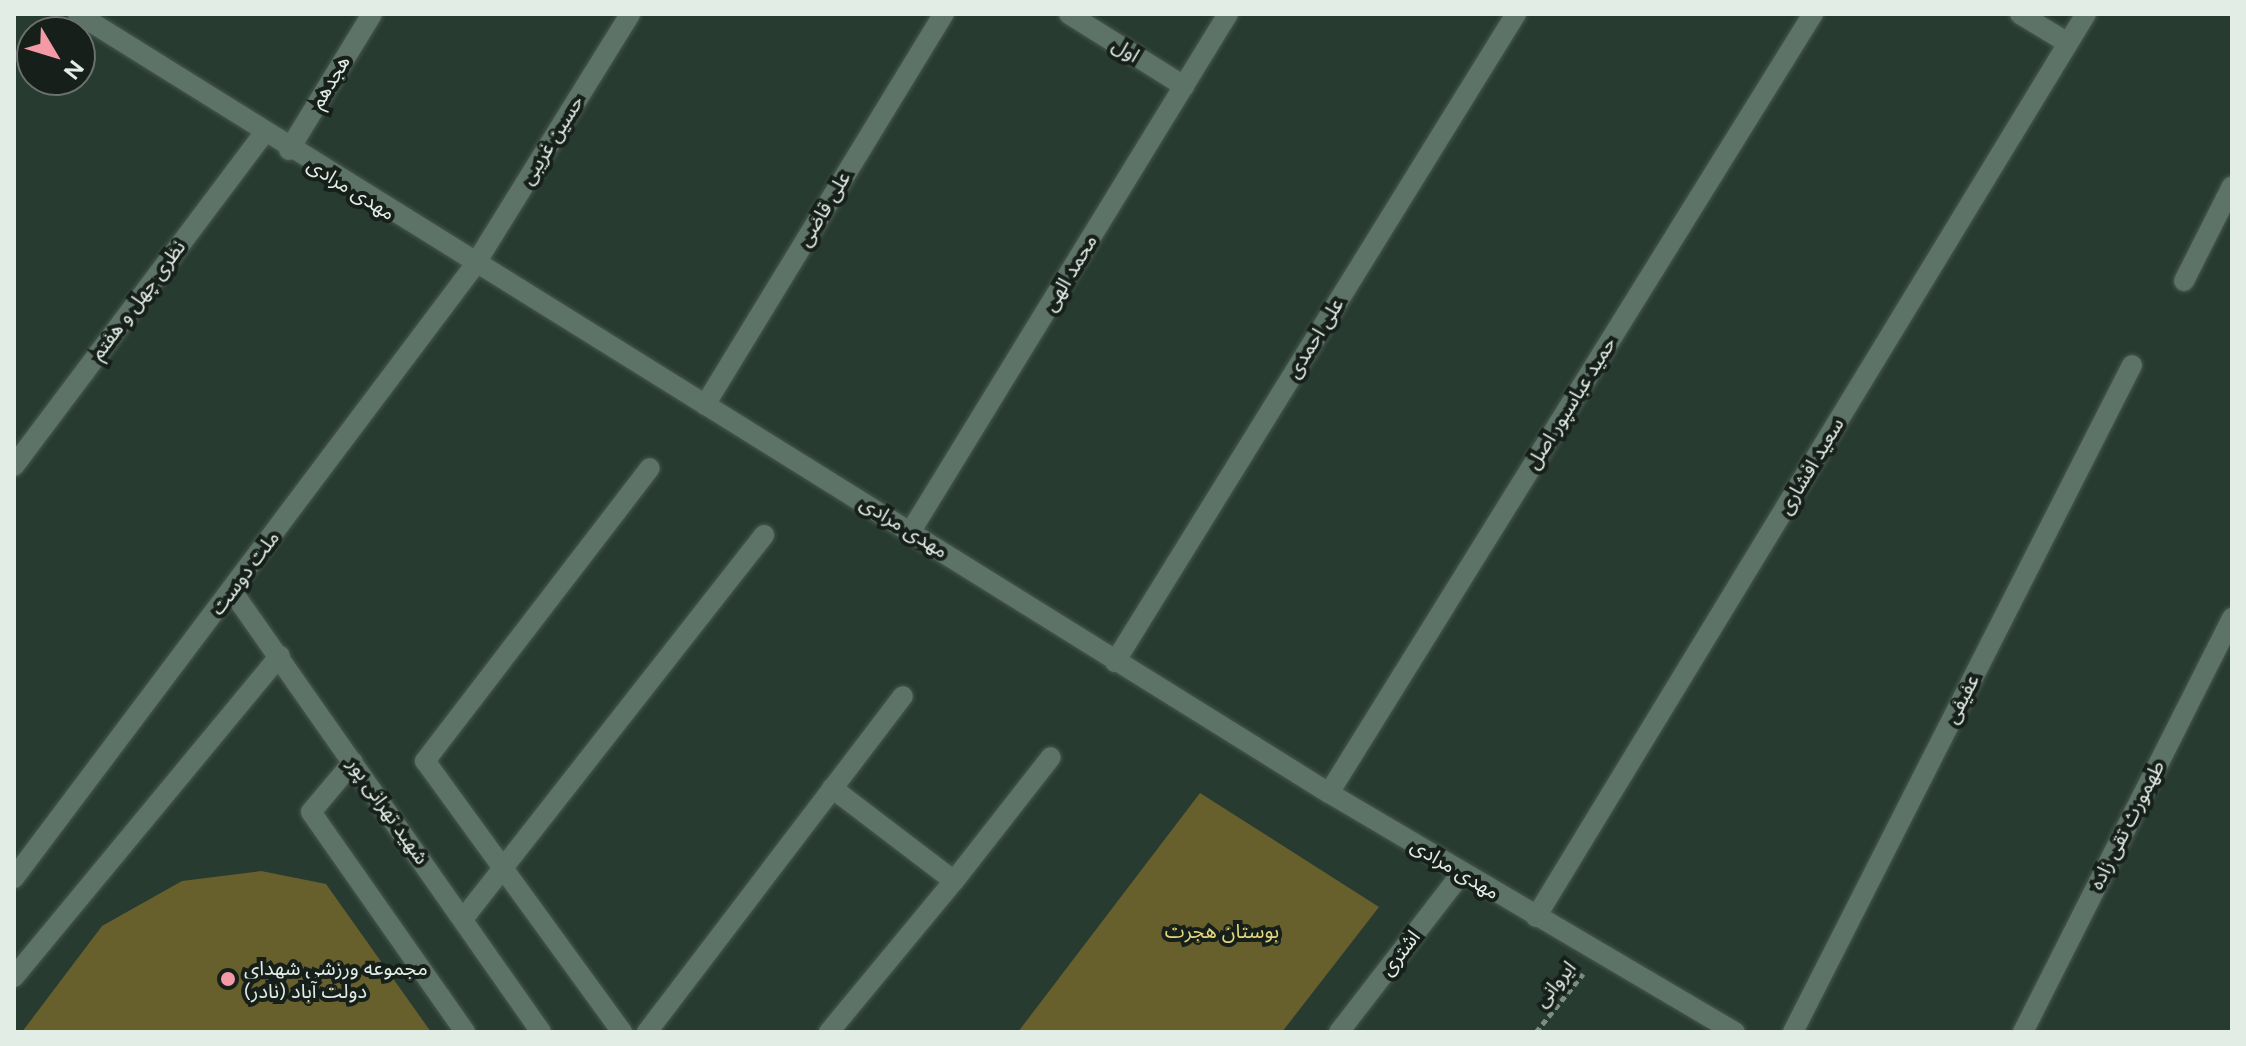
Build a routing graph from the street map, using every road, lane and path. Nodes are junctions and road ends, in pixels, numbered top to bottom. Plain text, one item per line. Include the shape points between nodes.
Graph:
1 (78, 14) edge
2 (372, 14) edge
3 (630, 14) edge
4 (944, 14) edge
5 (1069, 14) edge
6 (1228, 14) edge
7 (1516, 14) edge
8 (1813, 14) edge
9 (2020, 14) edge
10 (2086, 14) edge
11 (101, 20) edge
12 (2068, 43) junction
13 (1184, 86) junction
14 (263, 134) junction
15 (289, 150) junction
16 (2232, 186) edge
17 (474, 266) junction
18 (2184, 281) dead end
19 (2132, 365) dead end
20 (705, 405) junction
21 (14, 466) edge
22 (650, 468) dead end
23 (911, 531) junction
24 (764, 535) dead end
25 (232, 591) junction
26 (2232, 618) edge
27 (280, 656) junction
28 (1115, 662) junction
29 (903, 696) dead end
30 (1051, 757) dead end
31 (353, 762) junction
32 (832, 788) junction
33 (1329, 793) junction
34 (504, 867) junction
35 (1462, 873) junction
36 (14, 878) edge
37 (954, 881) junction
38 (1536, 917) junction
39 (463, 919) junction
40 (1598, 955) junction
41 (14, 977) edge
42 (465, 1032) edge
43 (541, 1032) edge
44 (622, 1032) edge
45 (647, 1032) edge
46 (829, 1032) edge
47 (1339, 1032) edge
48 (1536, 1032) edge
49 (1735, 1032) edge
50 (1793, 1032) edge
51 (2023, 1032) edge

1 - 11 street, مهدی مرادی
2 - 15 street, هجدهم
3 - 17 street, حسین غریبی
4 - 20 street, علی قاضی
5 - 13 street, اول
6 - 13 street, محمد الهی
7 - 28 street, علی احمدی
8 - 33 street, حمید عباسپور اصل
9 - 12 street
10 - 12 street, سعید افشاری
11 - 14 street, مهدی مرادی
12 - 38 street, سعید افشاری
13 - 23 street, محمد الهی
14 - 15 street, مهدی مرادی
14 - 21 street, نظری چهل و هفتم
15 - 17 street, مهدی مرادی
16 - 18 street
17 - 20 street, مهدی مرادی
17 - 25 street, ملت دوست
19 - 50 street, عفیفی
20 - 23 street, مهدی مرادی
22 - 34 street via 425,761
23 - 28 street, مهدی مرادی
24 - 34 street
25 - 27 street, شهید تهرانی پور
25 - 36 street, ملت دوست
26 - 51 street, طهمورث تقی زاده
27 - 31 street, شهید تهرانی پور
27 - 41 street
28 - 33 street, مهدی مرادی
29 - 32 street
30 - 37 street
31 - 39 street, شهید تهرانی پور
31 - 42 street via 311,812
32 - 37 street
32 - 45 street
33 - 35 street, مهدی مرادی
34 - 39 street
34 - 44 street
35 - 38 street, مهدی مرادی
35 - 47 street, اشتری
37 - 46 street
38 - 40 street, مهدی مرادی
39 - 43 street, شهید تهرانی پور
40 - 48 path, ایروانی
40 - 49 street, مهدی مرادی

